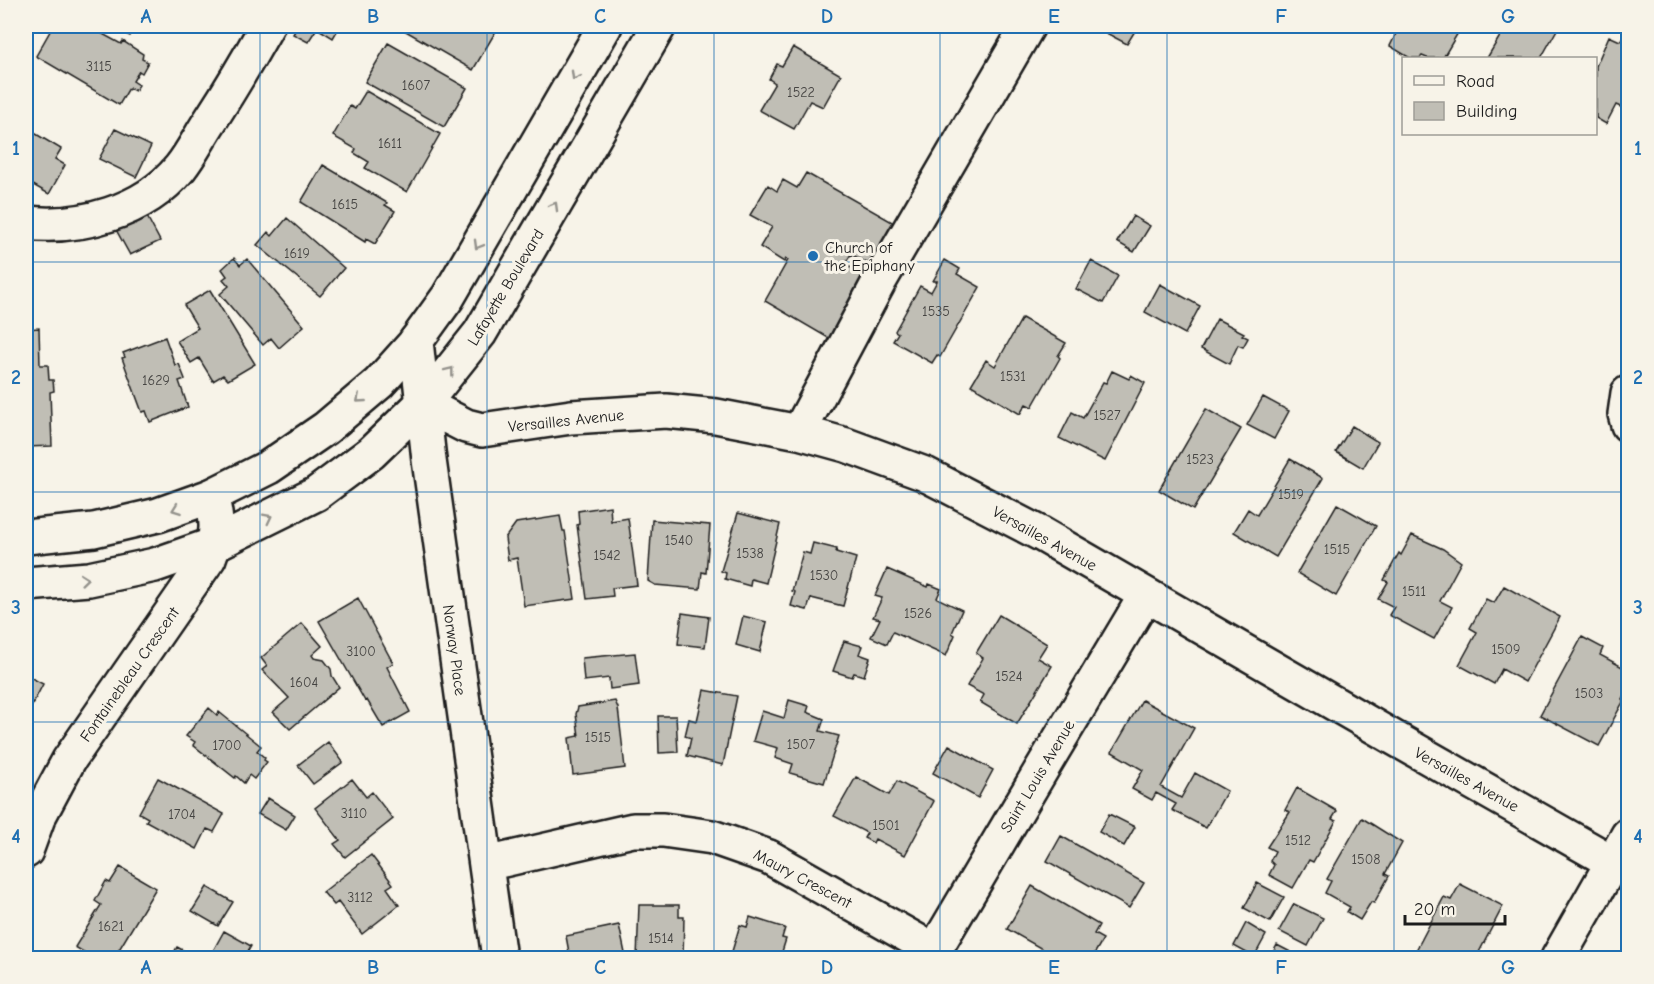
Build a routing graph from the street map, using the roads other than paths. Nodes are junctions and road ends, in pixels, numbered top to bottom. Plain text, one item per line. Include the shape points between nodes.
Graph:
1 (267, 26) edge
2 (605, 26) edge
3 (659, 26) edge
4 (1028, 26) edge
5 (26, 224) edge
6 (416, 342) junction
7 (1629, 393) edge
8 (423, 404) junction
9 (1629, 425) edge
10 (799, 432) junction
11 (211, 496) junction
12 (26, 537) edge
13 (215, 543) junction
14 (26, 584) edge
15 (1146, 595) junction
16 (26, 851) edge
17 (1624, 856) edge
18 (486, 864) junction
19 (933, 955) edge
20 (499, 958) edge
21 (1558, 958) edge

1 - 5 street via 180,168 159,188 128,208 93,219
2 -> 6 street via 448,297
8 -> 3 street, Lafayette Boulevard via 480,333
4 - 10 street via 879,282
6 - 8 street, Norway Place
6 -> 11 street via 379,383 327,428 269,467
7 - 9 street via 1625,414
8 - 10 street, Versailles Avenue via 466,426 483,430 571,417 666,411
13 -> 8 street, Lafayette Boulevard via 316,494 371,453
8 - 18 street, Norway Place
10 - 15 street, Versailles Avenue via 925,474 1041,534
11 -> 12 street via 105,528
11 - 13 street, Fontainebleau Crescent via 216,513
14 -> 13 street, Lafayette Boulevard via 89,579 133,570
13 - 16 street, Fontainebleau Crescent via 209,558 69,760 38,818
15 - 17 street, Versailles Avenue via 1396,740
15 - 19 street, Saint Louis Avenue
17 - 21 street
18 - 19 street, Maury Crescent via 633,830 712,837 769,857
18 - 20 street, Norway Place

